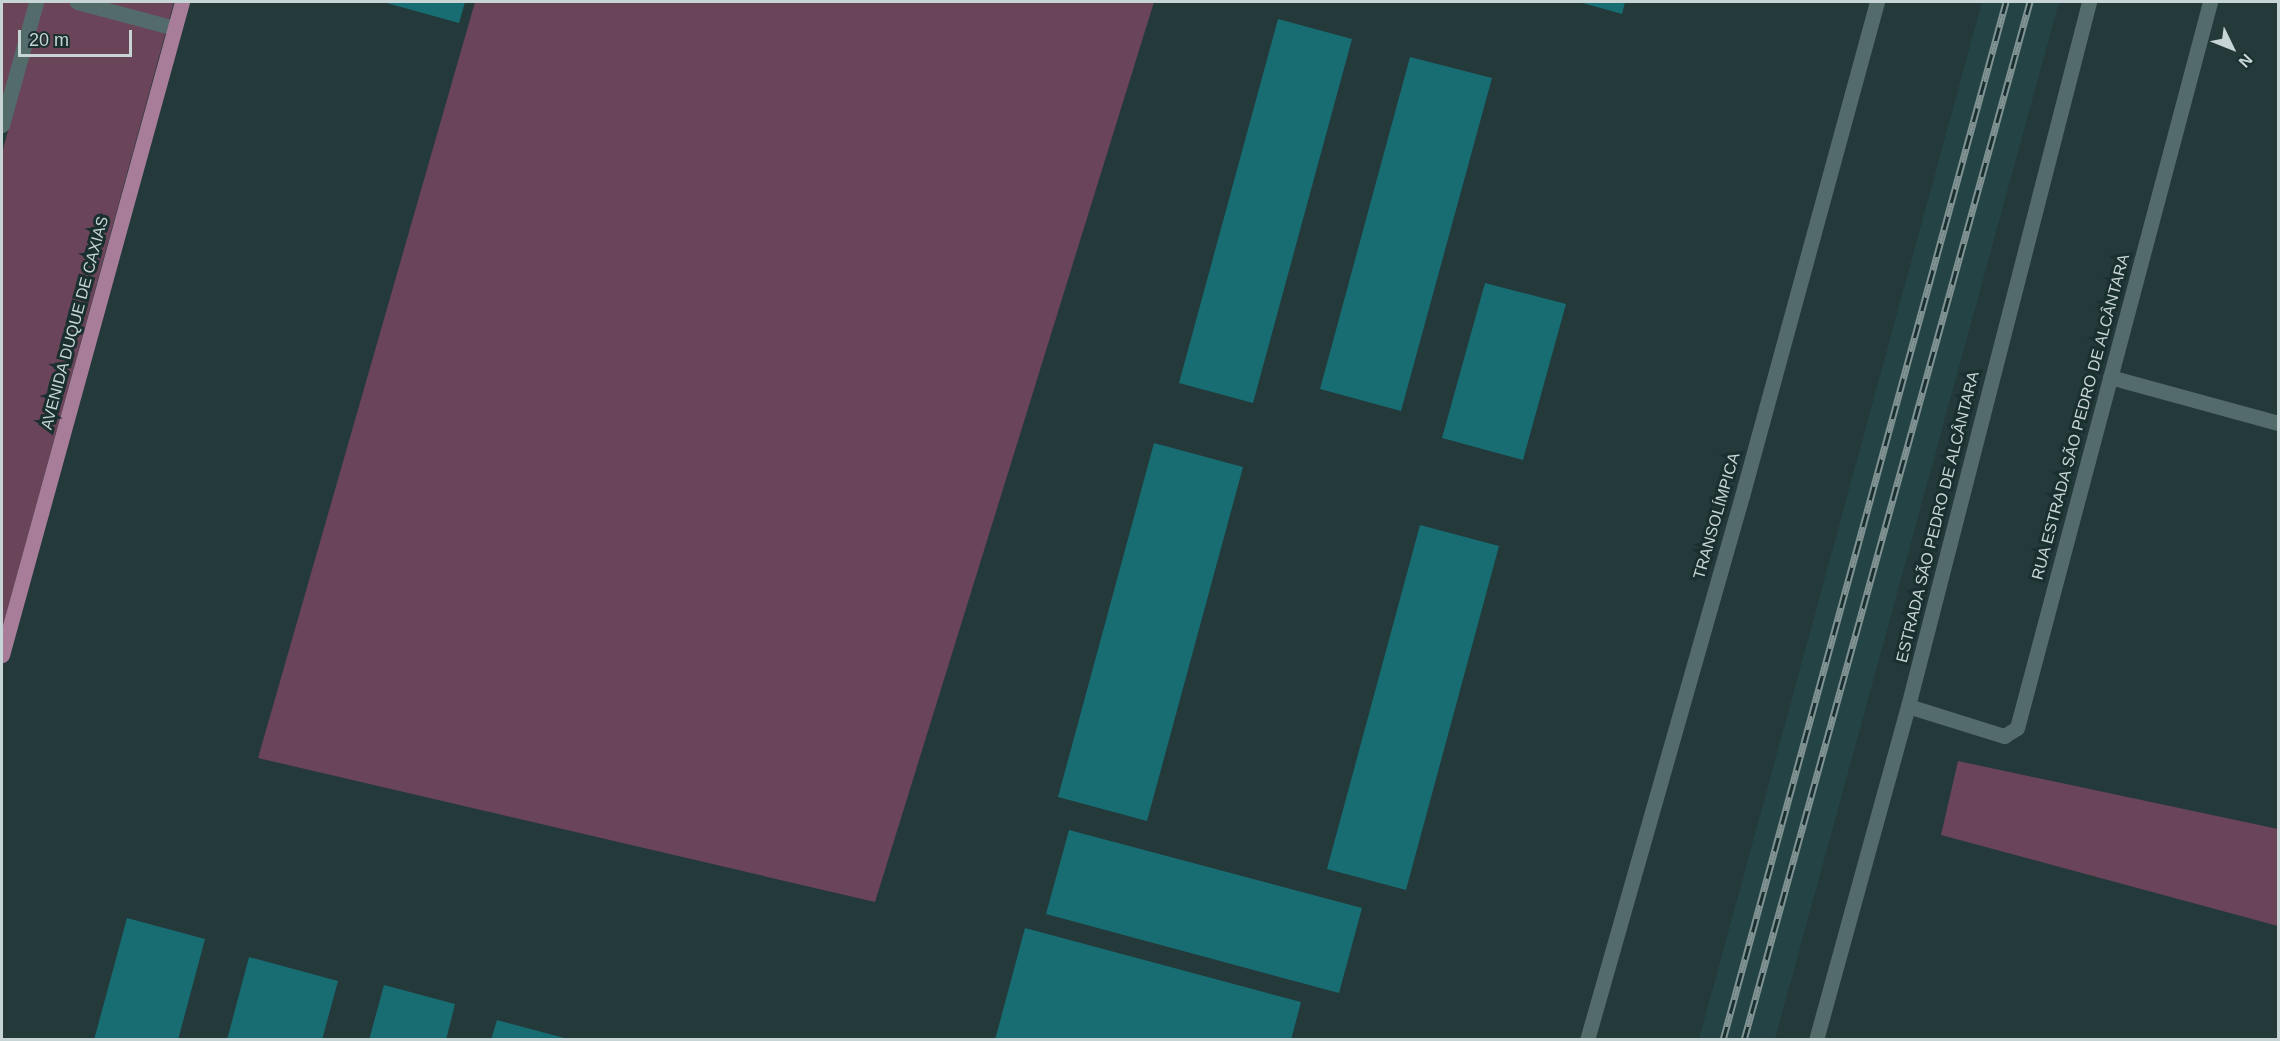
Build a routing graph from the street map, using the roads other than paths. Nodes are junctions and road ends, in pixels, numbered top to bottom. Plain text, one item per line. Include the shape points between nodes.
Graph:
1 (36, 2) edge
2 (77, 2) edge
3 (182, 2) edge
4 (1877, 2) edge
5 (2089, 2) edge
6 (2210, 2) edge
7 (175, 28) junction
8 (2, 125) edge
9 (2110, 377) junction
10 (2278, 423) edge
11 (2, 655) edge
12 (1908, 706) junction
13 (1587, 1040) edge
14 (1816, 1040) edge

1 - 8 street
2 - 7 street
3 - 7 main road, AVENIDA DUQUE DE CAXIAS
4 - 13 street, TRANSOLÍMPICA
5 - 12 street, ESTRADA SÃO PEDRO DE ALCÂNTARA
6 - 9 street, RUA ESTRADA SÃO PEDRO DE ALCÂNTARA
7 - 11 main road, AVENIDA DUQUE DE CAXIAS
9 - 10 street
9 - 12 street, RUA ESTRADA SÃO PEDRO DE ALCÂNTARA via 2017,728 2004,736
12 - 14 street, ESTRADA SÃO PEDRO DE ALCÂNTARA

